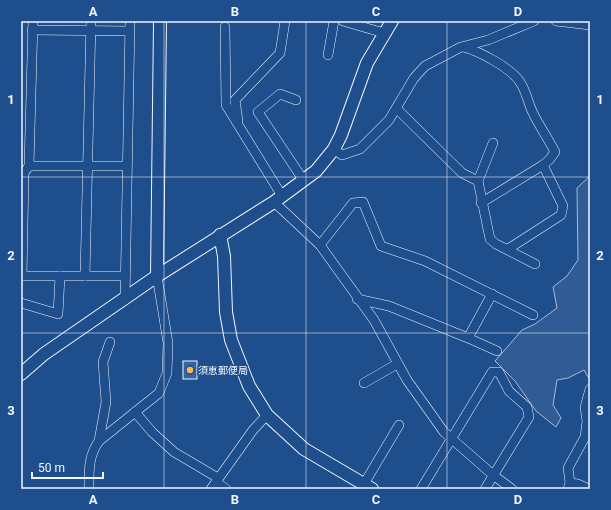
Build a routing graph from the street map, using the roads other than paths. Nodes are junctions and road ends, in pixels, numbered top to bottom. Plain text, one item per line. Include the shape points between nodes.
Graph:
1 (91, 21) edge
2 (130, 21) edge
3 (160, 21) edge
4 (285, 21) edge
5 (334, 21) edge
6 (343, 21) edge
7 (392, 21) edge
8 (534, 21) edge
9 (556, 21) edge
10 (32, 25) edge
11 (590, 25) edge
12 (225, 27) dead end
13 (91, 31) junction
14 (130, 31) junction
15 (384, 33) junction
16 (461, 47) junction
17 (328, 55) dead end
18 (296, 100) dead end
19 (397, 109) junction
20 (238, 125) junction
21 (493, 143) dead end
22 (334, 149) junction
23 (543, 165) junction
24 (29, 166) junction
25 (88, 166) junction
26 (127, 166) junction
27 (304, 181) junction
28 (478, 181) junction
29 (278, 199) junction
30 (481, 203) junction
31 (22, 220) edge
32 (220, 235) junction
33 (320, 245) junction
34 (508, 250) junction
35 (535, 264) dead end
36 (22, 276) edge
37 (60, 276) junction
38 (86, 276) junction
39 (125, 276) junction
40 (158, 276) junction
41 (492, 294) junction
42 (357, 299) junction
43 (125, 300) junction
44 (21, 303) edge
45 (533, 315) dead end
46 (468, 338) junction
47 (110, 342) dead end
48 (497, 351) dead end
49 (397, 364) junction
50 (21, 374) edge
51 (364, 383) dead end
52 (590, 389) edge
53 (135, 412) junction
54 (267, 415) junction
55 (399, 425) dead end
56 (451, 437) junction
57 (99, 441) junction
58 (493, 475) junction
59 (215, 483) edge
60 (569, 486) edge
61 (368, 487) edge
62 (89, 489) edge
63 (226, 489) edge
64 (421, 489) edge
65 (485, 489) edge
66 (512, 489) edge
67 (589, 489) edge

1 - 13 street
2 - 14 street
3 - 40 street
4 - 20 street via 280,53 235,100
5 - 17 street
6 - 15 street
7 - 15 street
8 - 16 street via 488,40
9 - 11 street
10 - 13 street
10 - 24 street
12 - 20 street via 226,105
13 - 14 street
13 - 25 street
14 - 26 street
15 - 22 street via 367,63
16 - 19 street via 425,66 414,78
16 - 23 street via 485,56 516,76 521,83 554,152
18 - 27 street via 280,94 258,112
19 - 22 street via 390,120 360,149 342,155
19 - 28 street via 462,173
20 - 29 street
21 - 28 street
22 - 27 street via 325,162
23 - 30 street
23 - 34 street via 564,206 561,215
24 - 25 street
24 - 31 street via 24,172
25 - 26 street
25 - 38 street
26 - 39 street
27 - 29 street
28 - 30 street
29 - 32 street
29 - 33 street
30 - 34 street via 490,239
31 - 36 street
32 - 40 street
32 - 54 street via 224,256 226,312 231,340 249,386
33 - 41 street via 354,203 363,202 381,246 426,261
33 - 42 street
34 - 35 street
36 - 37 street
37 - 38 street
37 - 44 street via 58,314
38 - 39 street
39 - 43 street
40 - 43 street
40 - 53 street via 168,343 167,373 158,393
41 - 45 street
41 - 46 street
42 - 46 street via 389,306
42 - 49 street via 374,320
43 - 50 street via 44,354
46 - 48 street
47 - 57 street via 103,362 106,402
49 - 51 street
49 - 56 street via 444,432
52 - 60 street via 585,407 585,437 568,468
53 - 57 street
53 - 59 street via 174,452
54 - 59 street via 253,430
54 - 61 street via 304,449
55 - 61 street
56 - 58 street
56 - 58 street via 492,372 499,372 509,391 527,407 529,417
56 - 64 street
57 - 62 street via 93,449 89,467
58 - 65 street
58 - 66 street
59 - 63 street
60 - 67 street via 578,484

